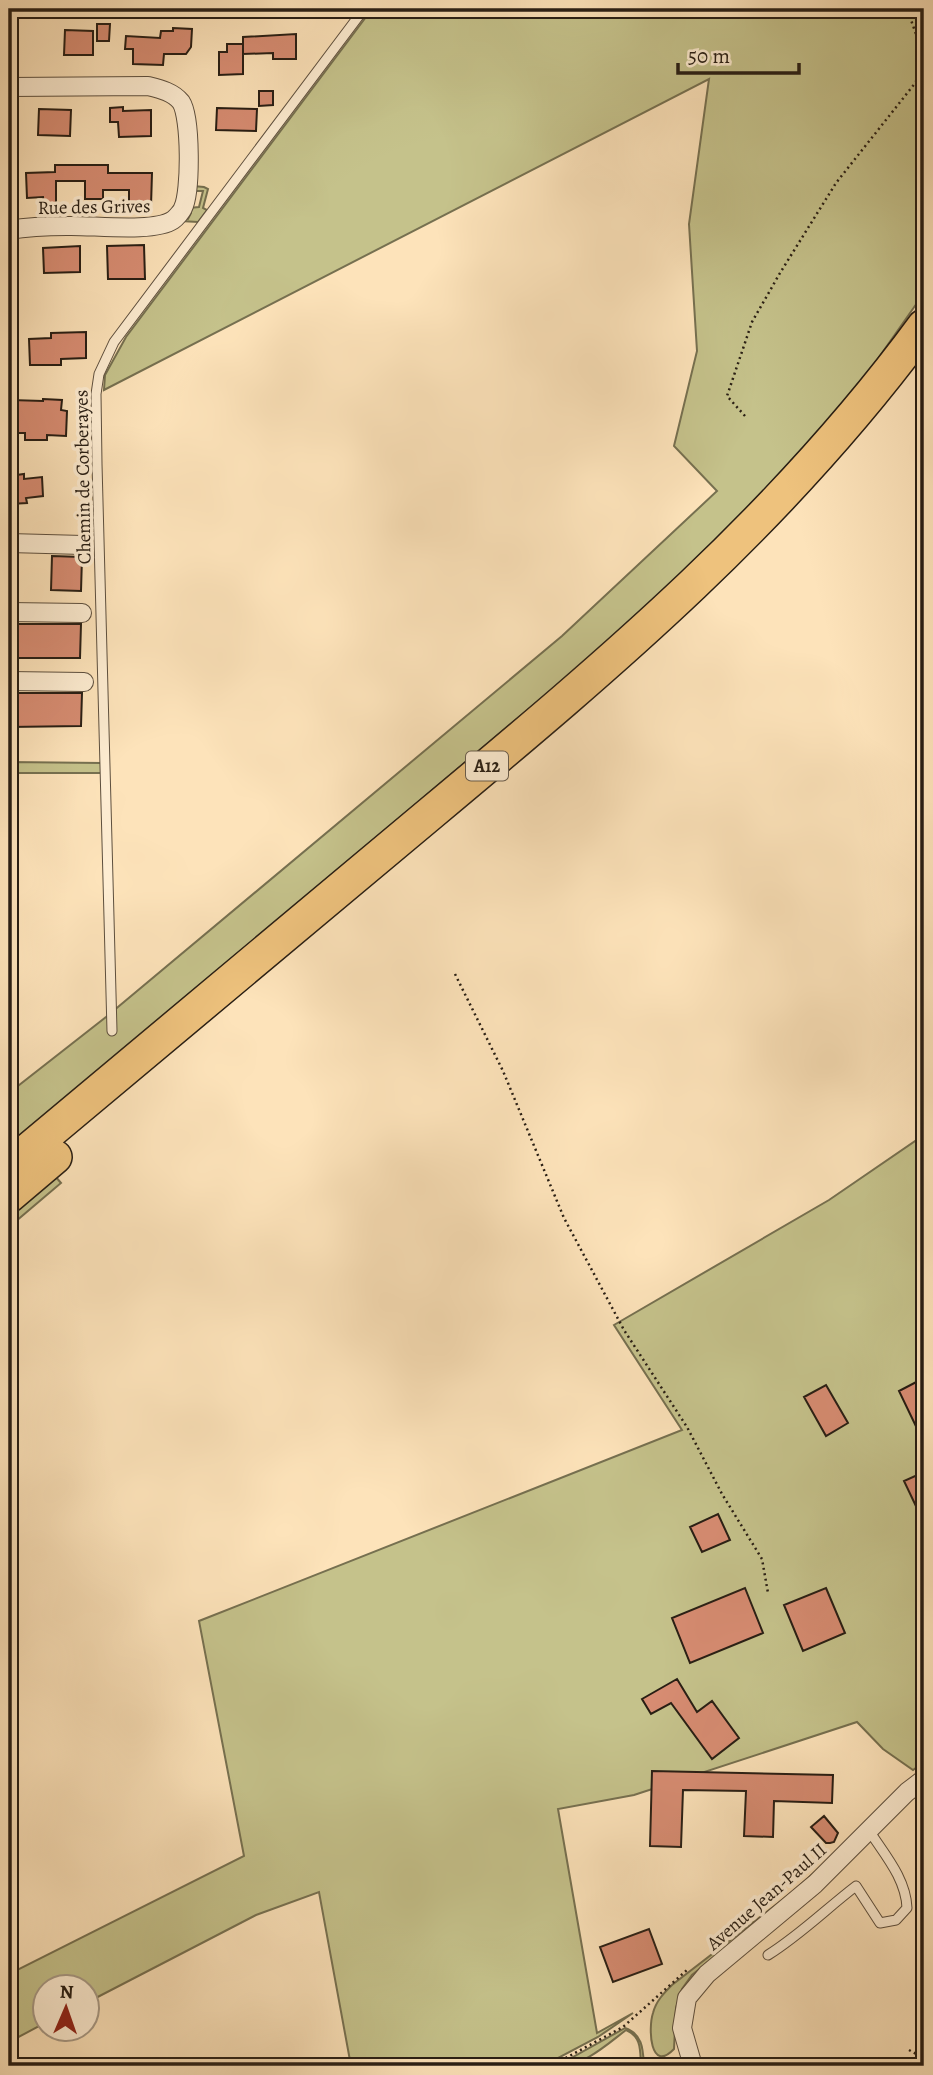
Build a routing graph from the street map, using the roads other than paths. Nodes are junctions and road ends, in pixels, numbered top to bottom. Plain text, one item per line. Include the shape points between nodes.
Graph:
1 (364, 9) edge
2 (9, 87) edge
3 (9, 230) edge
4 (924, 326) edge
5 (924, 365) edge
6 (9, 542) edge
7 (83, 545) dead end
8 (9, 612) edge
9 (82, 613) dead end
10 (9, 681) edge
11 (84, 682) dead end
12 (112, 1031) dead end
13 (9, 1166) edge
14 (9, 1196) edge
15 (924, 1779) edge
16 (870, 1832) junction
17 (768, 1955) dead end
18 (692, 2065) edge
19 (657, 2066) edge

1 - 12 lane, Chemin de Corberayes via 114,342 99,374 97,464
2 - 3 street, Rue des Grives via 148,86 166,90 185,112 187,164 183,209 173,220 156,226
4 - 13 highway, A12 via 817,461 675,603
5 - 14 highway, A12 via 804,508 674,635
6 - 7 street
8 - 9 street
10 - 11 street
15 - 16 street, Avenue Jean-Paul II
16 - 17 lane via 895,1869 907,1908 896,1920 880,1923 856,1886 797,1937
16 - 18 street, Avenue Jean-Paul II via 707,1974 687,1998 682,2028
18 - 19 lane

